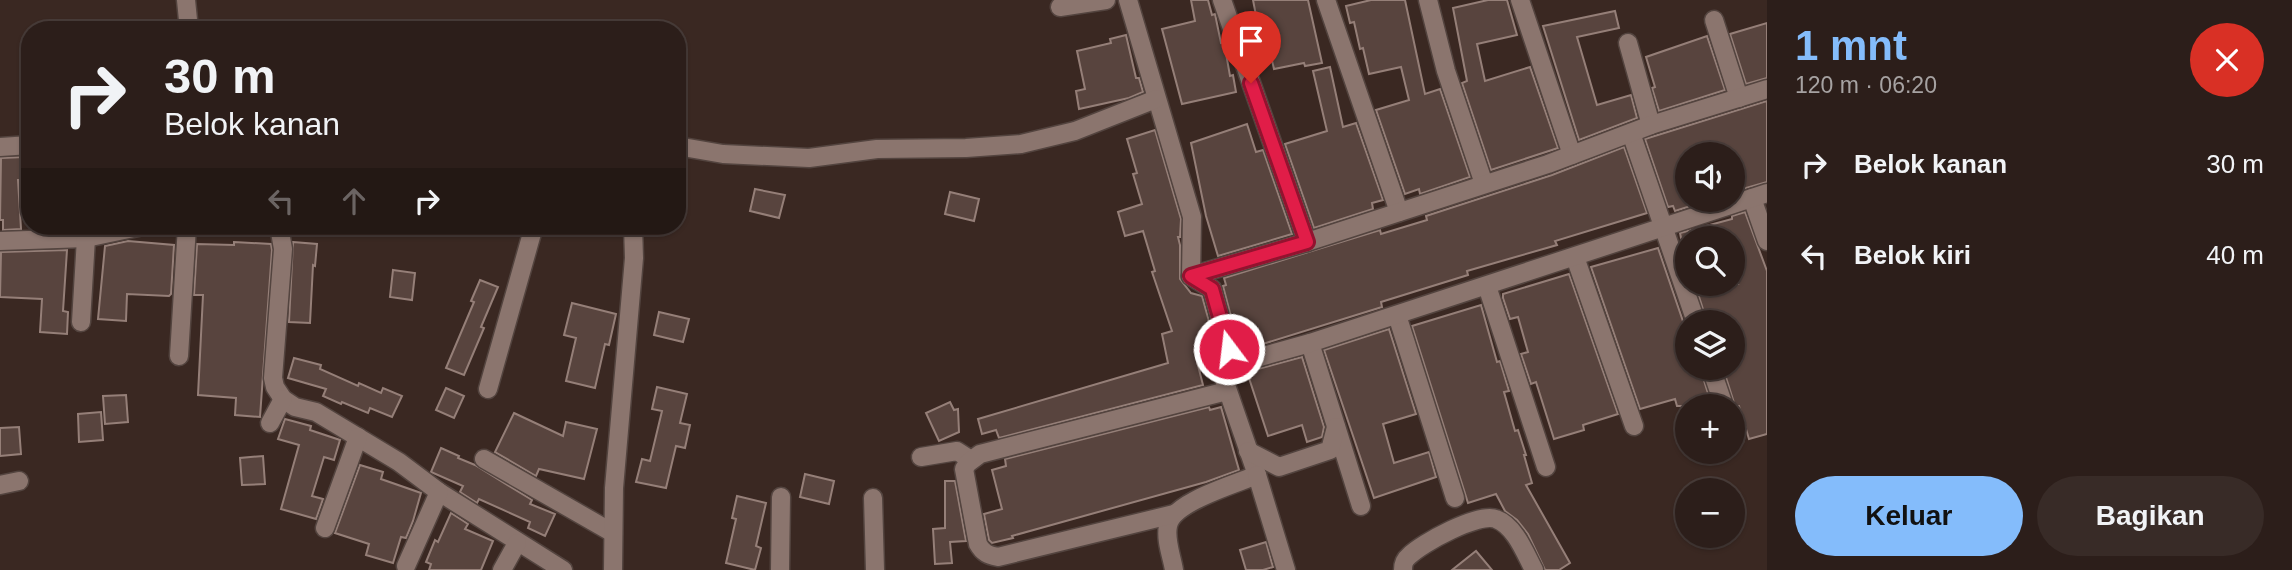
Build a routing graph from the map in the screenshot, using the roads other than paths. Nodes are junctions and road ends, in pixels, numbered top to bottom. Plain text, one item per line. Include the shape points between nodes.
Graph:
1 (186, 0) edge
2 (1102, 0) edge
3 (1128, 0) edge
4 (1222, 0) edge
5 (1326, 0) edge
6 (1428, 0) edge
7 (1520, 0) edge
8 (1060, 7) dead end
9 (1714, 20) dead end
10 (188, 21) edge
11 (1628, 43) dead end
12 (1767, 89) edge
13 (1739, 98) junction
14 (1156, 99) junction
15 (1651, 125) junction
16 (1631, 133) junction
17 (21, 146) edge
18 (0, 147) edge
19 (686, 148) edge
20 (1572, 155) junction
21 (1484, 184) junction
22 (1760, 195) edge
23 (1399, 212) junction
24 (1664, 228) junction
25 (100, 235) edge
26 (186, 235) edge
27 (281, 235) edge
28 (531, 235) edge
29 (633, 235) edge
30 (86, 238) junction
31 (0, 240) edge
32 (1767, 241) edge
33 (1307, 242) junction
34 (1575, 257) junction
35 (1191, 276) junction
36 (1487, 286) junction
37 (1692, 310) edge
38 (1397, 314) junction
39 (81, 322) dead end
40 (1310, 343) junction
41 (179, 356) dead end
42 (1220, 368) junction
43 (488, 389) dead end
44 (1227, 391) junction
45 (283, 399) junction
46 (270, 423) dead end
47 (1634, 426) dead end
48 (1336, 427) junction
49 (358, 437) junction
50 (1248, 451) junction
51 (921, 457) dead end
52 (484, 459) dead end
53 (971, 460) junction
54 (1546, 467) dead end
55 (1257, 475) junction
56 (19, 481) dead end
57 (0, 485) edge
58 (439, 492) junction
59 (781, 497) dead end
60 (873, 498) dead end
61 (1455, 498) dead end
62 (1361, 506) dead end
63 (1174, 514) junction
64 (325, 528) dead end
65 (613, 533) junction
66 (517, 543) junction
67 (407, 566) dead end
68 (502, 570) edge
69 (563, 570) edge
70 (613, 570) edge
71 (780, 570) edge
72 (875, 570) edge
73 (1174, 570) edge
74 (1286, 570) edge
75 (1403, 570) edge
76 (1534, 570) edge

1 - 10 street
2 - 8 street
3 - 14 street
4 - 33 street
5 - 23 street
6 - 21 street
7 - 20 street
9 - 13 street
11 - 15 street
12 - 13 street
13 - 15 street
14 - 19 street via 1075,131 1021,144 877,149 808,158
14 - 35 street via 1192,218
15 - 16 street
16 - 20 street
16 - 24 street
17 - 18 street
20 - 21 street
21 - 23 street
22 - 24 street
22 - 32 street
23 - 33 street
24 - 34 street
24 - 37 street
25 - 30 street
26 - 41 street
27 - 45 street via 273,378
28 - 43 street
29 - 65 street
30 - 31 street
30 - 39 street
33 - 35 street
34 - 36 street
34 - 47 street
35 - 42 street via 1212,289 1229,349
36 - 38 street
36 - 54 street
38 - 40 street
38 - 61 street
40 - 42 street
40 - 48 street
42 - 44 street
44 - 50 street
44 - 53 street
45 - 46 street
45 - 49 street
48 - 50 street via 1330,450 1279,467
48 - 62 street
49 - 58 street
49 - 64 street
50 - 55 street
51 - 53 street via 957,452
52 - 65 street
53 - 63 street via 963,475 978,544 989,555 998,557
55 - 63 street via 1189,503
55 - 74 street
56 - 57 street
58 - 66 street
58 - 67 street
59 - 71 street
60 - 72 street
63 - 73 street via 1167,534
65 - 70 street
66 - 68 street
66 - 69 street
75 - 76 street via 1405,560 1414,552 1463,524 1489,517 1511,530

